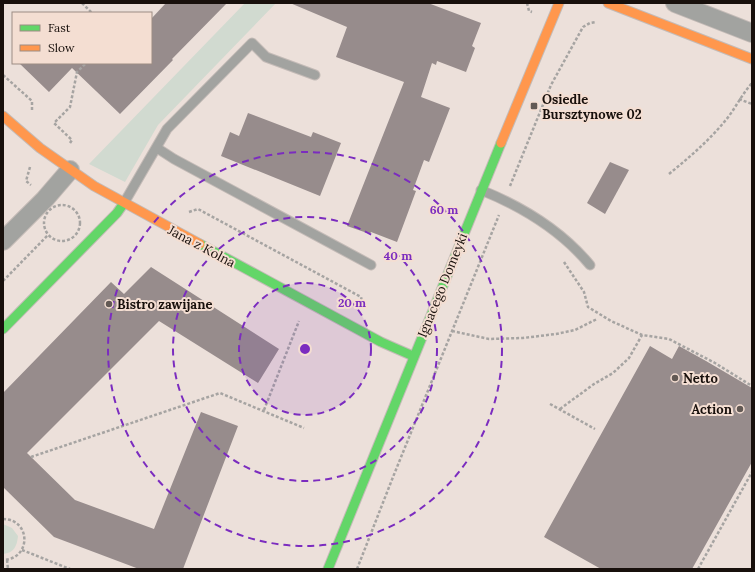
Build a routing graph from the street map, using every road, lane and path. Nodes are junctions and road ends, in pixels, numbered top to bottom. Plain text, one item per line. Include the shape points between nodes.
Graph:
1 (82, 3) edge
2 (559, 3) edge
3 (608, 3) edge
4 (675, 3) edge
5 (91, 12) edge
6 (599, 22) dead end
7 (752, 33) edge
8 (752, 58) edge
9 (85, 64) edge
10 (3, 75) edge
11 (315, 75) dead end
12 (752, 83) edge
13 (739, 99) junction
14 (752, 104) edge
15 (32, 114) dead end
16 (3, 116) edge
17 (69, 144) dead end
18 (157, 148) junction
19 (70, 170) junction
20 (669, 174) dead end
21 (481, 190) junction
22 (505, 200) junction
23 (124, 203) junction
24 (498, 216) junction
25 (505, 218) dead end
26 (48, 235) junction
27 (3, 241) edge
28 (563, 260) dead end
29 (371, 265) dead end
30 (590, 265) dead end
31 (3, 281) edge
32 (301, 315) dead end
33 (597, 319) dead end
34 (3, 329) edge
35 (452, 331) junction
36 (642, 335) junction
37 (413, 356) junction
38 (752, 386) edge
39 (550, 404) dead end
40 (560, 409) junction
41 (264, 410) junction
42 (304, 428) dead end
43 (595, 429) dead end
44 (31, 457) dead end
45 (752, 472) edge
46 (3, 519) edge
47 (22, 550) junction
48 (3, 560) edge
49 (7, 560) junction
50 (8, 569) edge
51 (70, 569) edge
52 (328, 569) edge
53 (357, 569) edge
54 (698, 569) edge

1 - 5 path
2 - 21 street, Ignacego Domeyki
3 - 8 street
4 - 7 street
6 - 22 path via 583,27 551,85
9 - 17 path via 77,72 70,107 54,123 72,140
10 - 15 path via 32,101
11 - 18 lane via 266,57 252,43 168,129
12 - 13 path
13 - 14 path
13 - 20 path via 729,116 699,149
16 - 19 street, Jana z Kolna
18 - 23 lane
18 - 29 lane
19 - 23 street, Jana z Kolna
19 - 27 street
21 - 22 lane
21 - 37 street, Ignacego Domeyki
22 - 24 path
22 - 30 lane via 535,216 580,253
23 - 34 street via 117,214
23 - 37 street, Jana z Kolna via 353,327
24 - 25 path
24 - 35 path
26 - 26 path via 59,242 77,234 81,222 76,210 65,204 48,211 43,223
26 - 31 path
28 - 36 path via 584,292 588,307
32 - 41 path
33 - 35 path via 575,330 523,338 489,339
35 - 53 path
36 - 38 path via 669,339
36 - 40 path via 629,358 613,373
37 - 52 street, Ignacego Domeyki
39 - 40 path
40 - 43 path
41 - 42 path
41 - 44 path via 220,393
45 - 54 path
46 - 47 path via 11,520 20,528 25,539
47 - 49 path
47 - 51 path
48 - 49 path
49 - 50 path

